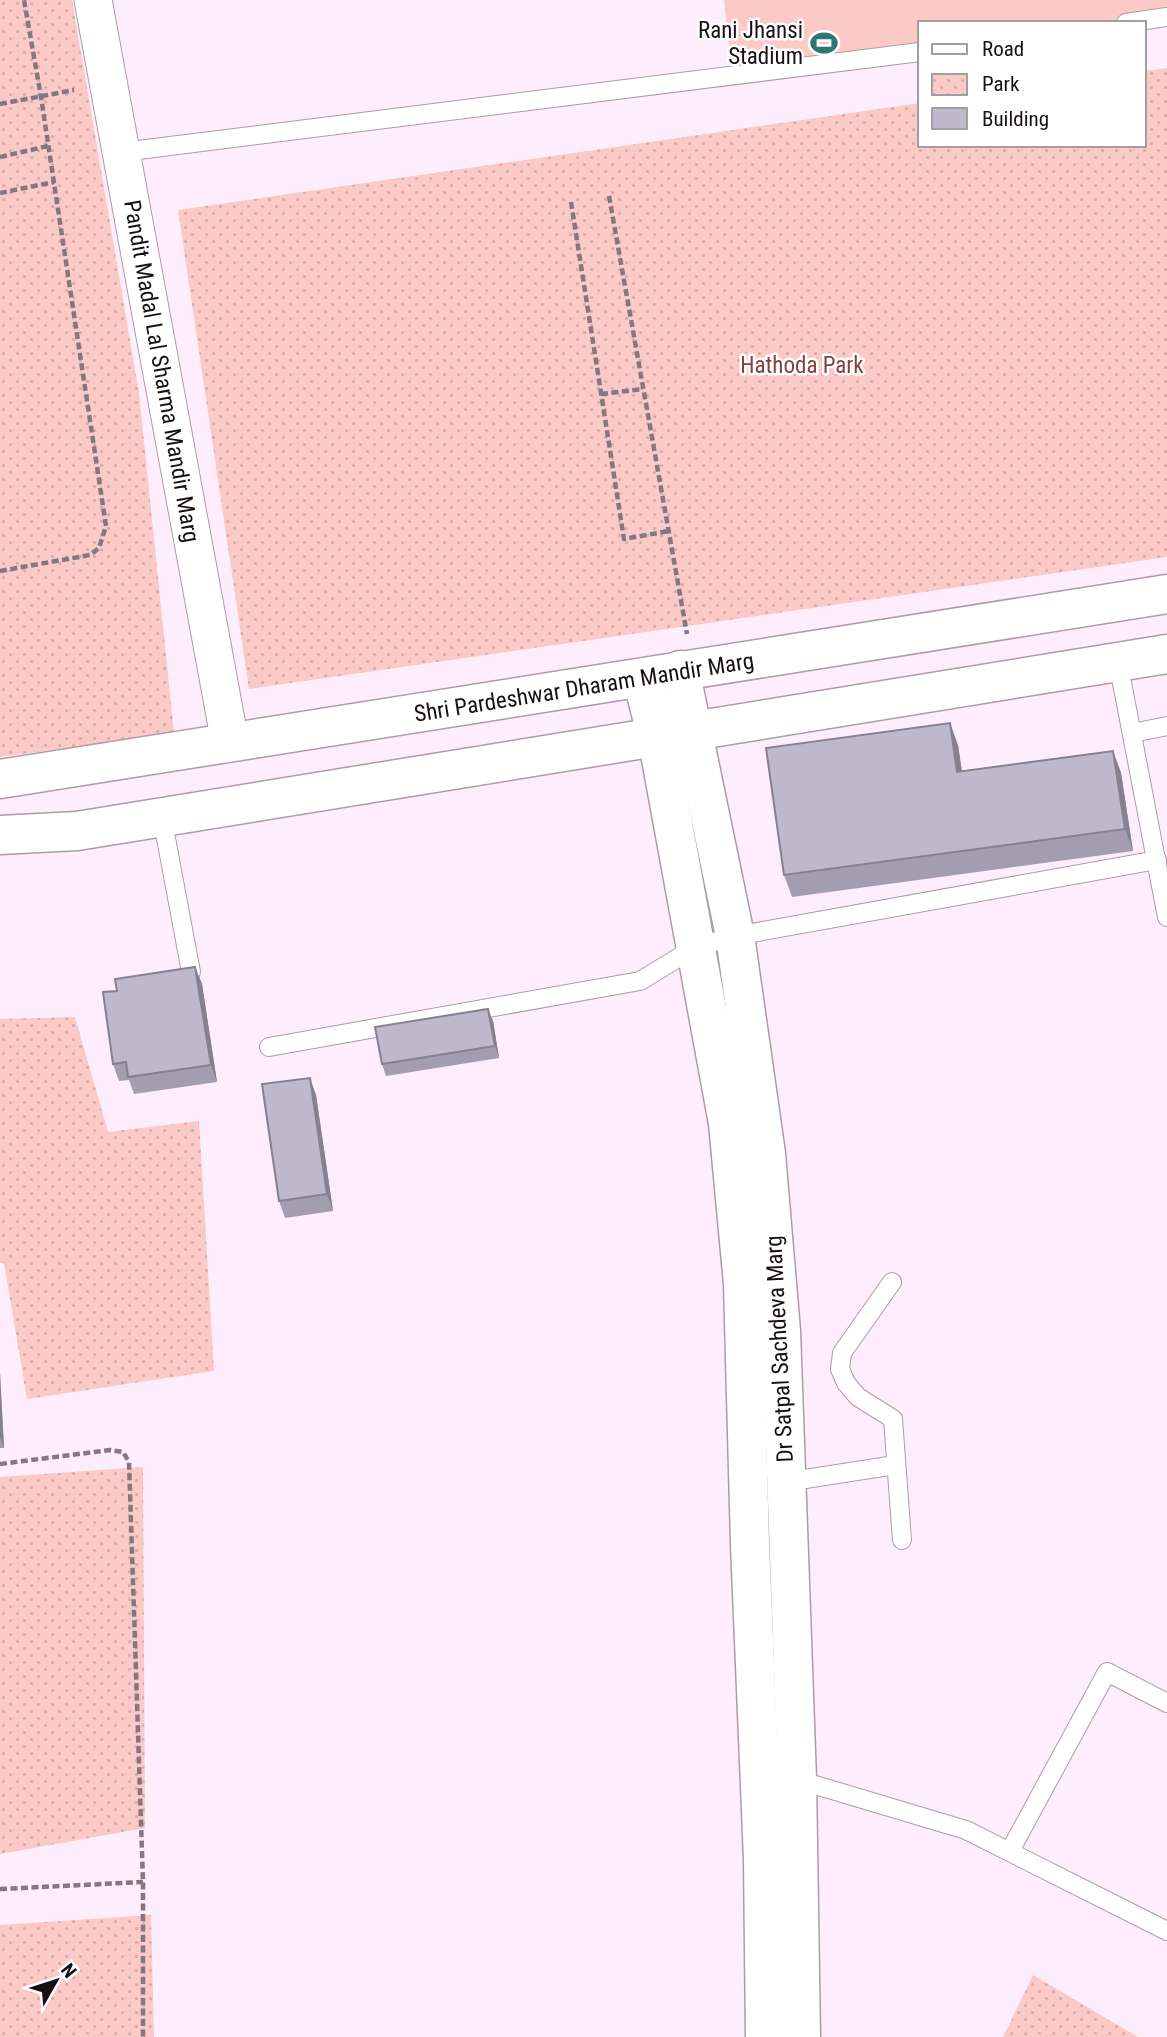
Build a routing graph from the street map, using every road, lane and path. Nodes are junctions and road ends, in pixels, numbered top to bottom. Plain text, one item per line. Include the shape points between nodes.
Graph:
1 (24, 0) edge
2 (93, 0) edge
3 (1167, 17) edge
4 (1140, 21) edge
5 (918, 52) edge
6 (41, 97) junction
7 (0, 104) edge
8 (48, 146) junction
9 (122, 152) junction
10 (0, 157) edge
11 (54, 182) junction
12 (0, 193) edge
13 (609, 196) dead end
14 (571, 202) dead end
15 (643, 389) junction
16 (601, 394) junction
17 (668, 531) junction
18 (0, 571) edge
19 (1167, 594) edge
20 (1167, 654) edge
21 (1118, 662) junction
22 (687, 669) junction
23 (642, 678) junction
24 (1167, 726) edge
25 (694, 730) junction
26 (1132, 733) junction
27 (657, 737) junction
28 (230, 743) junction
29 (0, 779) edge
30 (162, 817) junction
31 (0, 835) edge
32 (1157, 860) junction
33 (1167, 917) edge
34 (735, 936) junction
35 (696, 947) junction
36 (191, 972) edge
37 (269, 1047) dead end
38 (892, 1283) dead end
39 (0, 1464) edge
40 (895, 1465) junction
41 (786, 1482) junction
42 (902, 1540) dead end
43 (1167, 1703) edge
44 (779, 1779) junction
45 (1010, 1852) junction
46 (143, 1882) junction
47 (0, 1889) edge
48 (1167, 1931) edge
49 (143, 2037) edge
50 (765, 2037) edge
51 (801, 2037) edge

1 - 6 path
2 - 9 street, Pandit Madal Lal Sharma Mandir Marg
3 - 4 lane
5 - 9 lane
6 - 7 path
6 - 8 path
8 - 10 path
8 - 11 path
9 - 28 street, Pandit Madal Lal Sharma Mandir Marg
11 - 12 path
11 - 18 path via 106,526 104,539 90,555
13 - 15 path
14 - 16 path
15 - 16 path
15 - 17 path
16 - 17 path via 624,539
17 - 22 path
19 - 22 street, Shri Pardeshwar Dharam Mandir Marg
20 - 21 street
21 - 25 street
21 - 26 lane
22 - 23 street, Shri Pardeshwar Dharam Mandir Marg
22 - 25 street, Dr Satpal Sachdeva Marg
23 - 27 street
23 - 28 street, Shri Pardeshwar Dharam Mandir Marg
24 - 26 lane
25 - 27 street
25 - 34 street, Dr Satpal Sachdeva Marg
26 - 32 lane
27 - 30 street
27 - 35 street
28 - 29 street, Shri Pardeshwar Dharam Mandir Marg
30 - 31 street via 77,831
30 - 36 lane
32 - 33 lane
32 - 34 lane
34 - 35 lane
34 - 41 street, Dr Satpal Sachdeva Marg via 766,1154 781,1331
35 - 37 lane via 640,981
35 - 44 street via 727,1123 743,1284 750,1545
38 - 40 lane via 842,1353 840,1369 858,1397 892,1419
39 - 46 path via 110,1450 123,1452 129,1462
40 - 41 lane
40 - 42 lane
41 - 44 street, Dr Satpal Sachdeva Marg
43 - 45 lane via 1107,1672
44 - 45 lane via 966,1830
44 - 50 street
44 - 51 street, Dr Satpal Sachdeva Marg
45 - 48 lane
46 - 47 path
46 - 49 path

